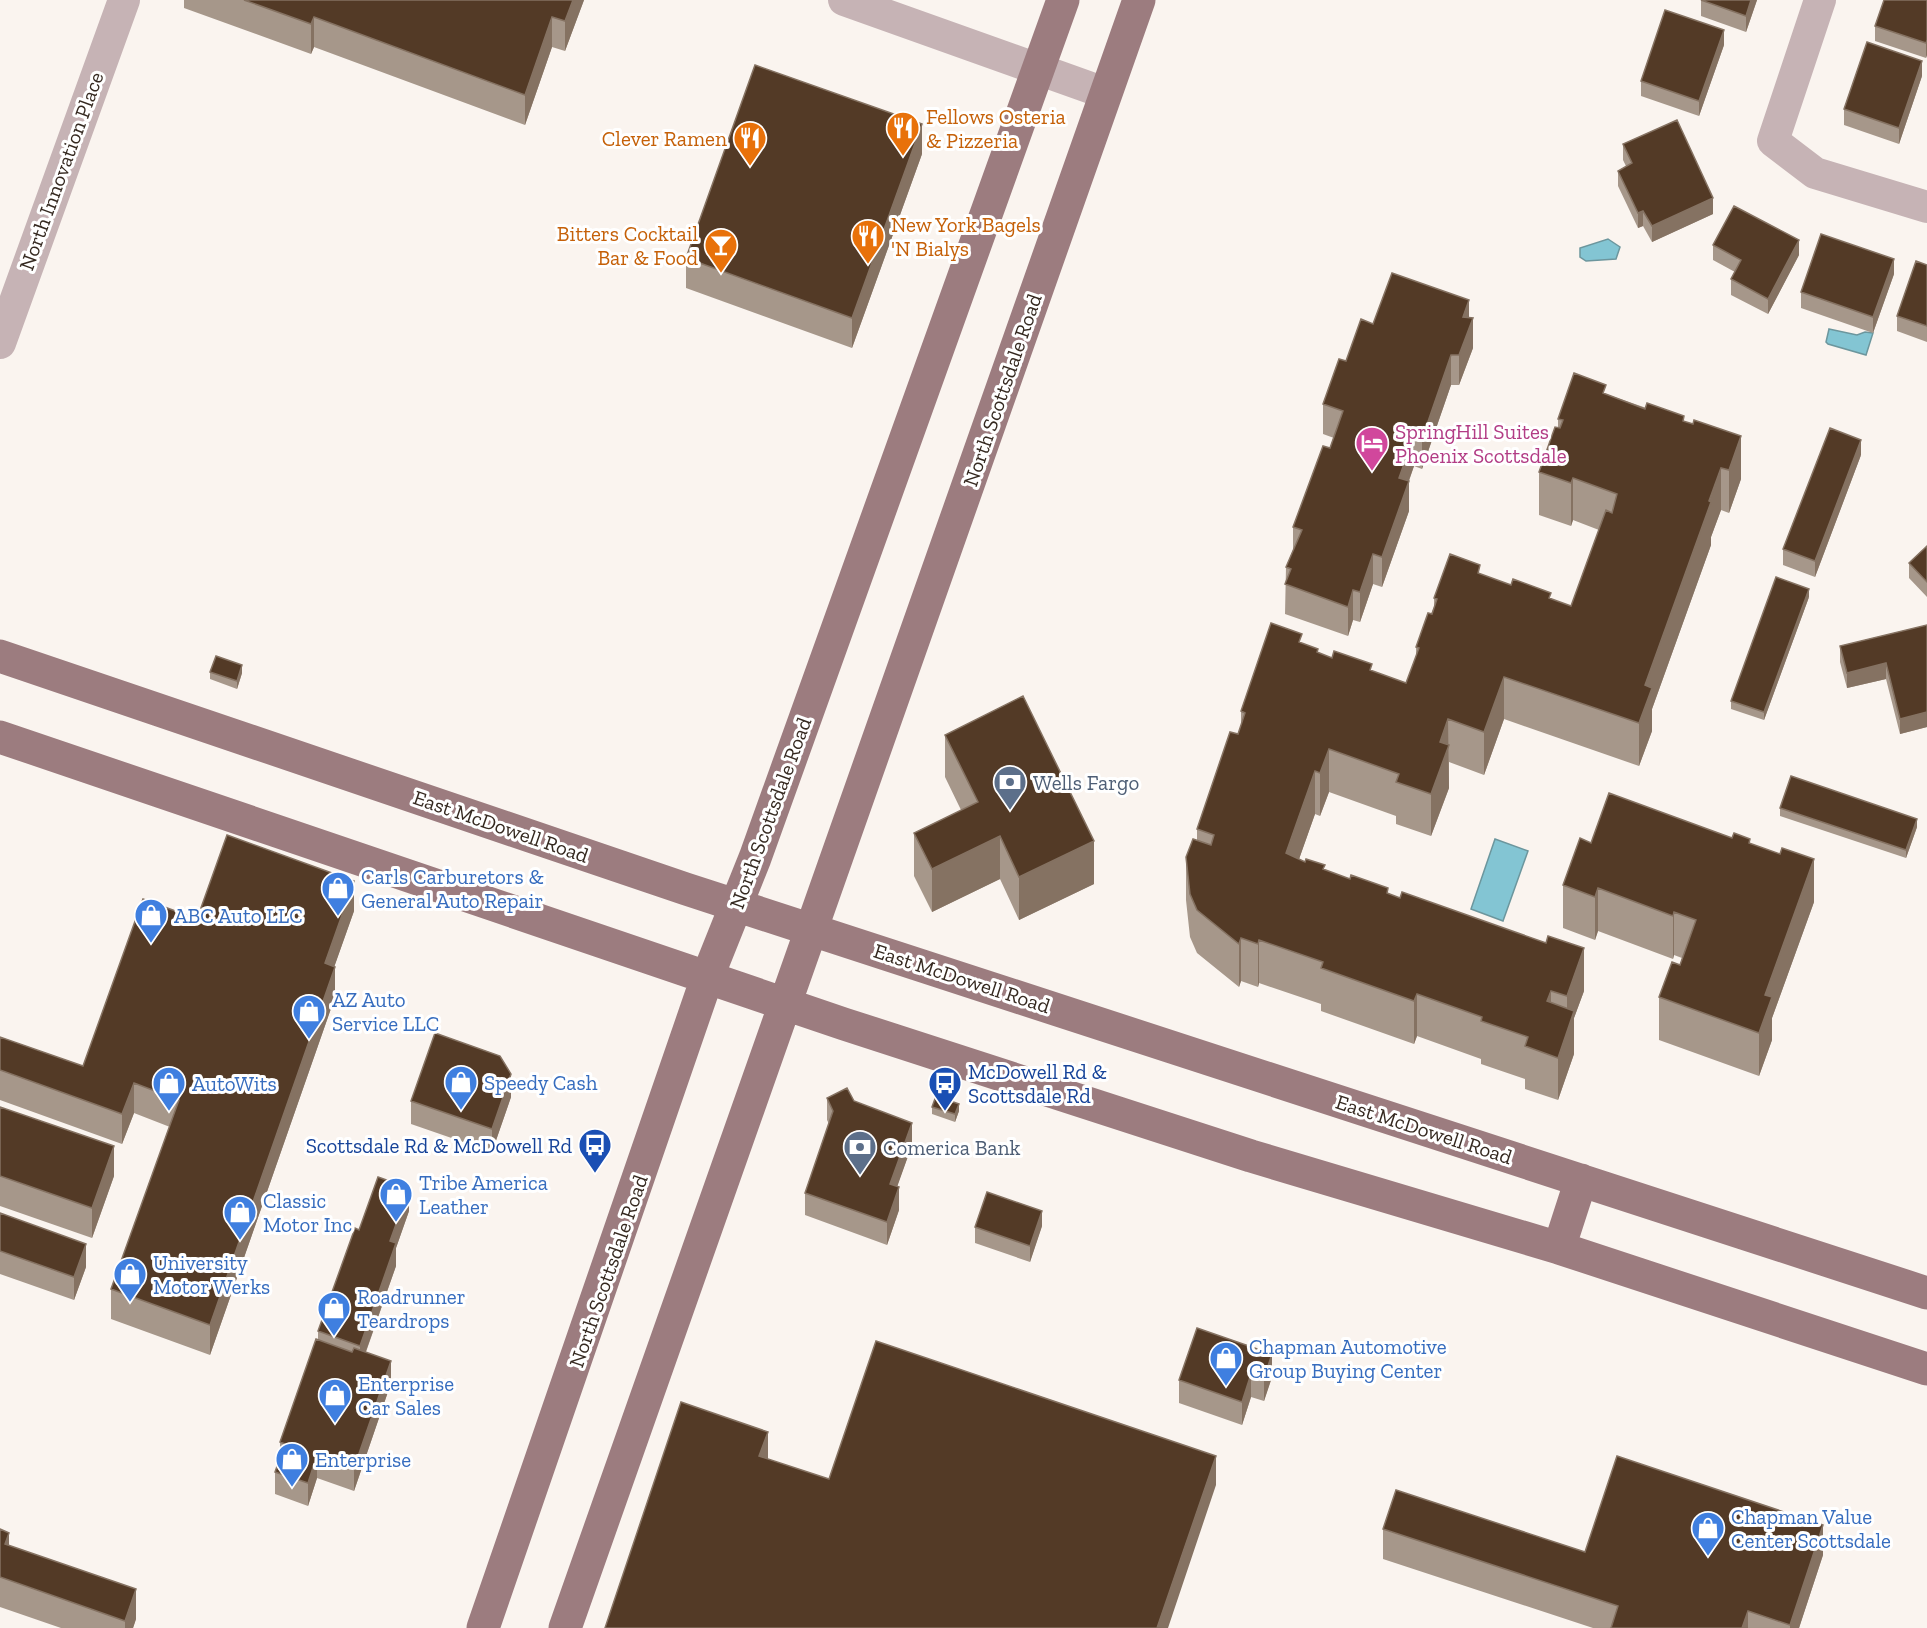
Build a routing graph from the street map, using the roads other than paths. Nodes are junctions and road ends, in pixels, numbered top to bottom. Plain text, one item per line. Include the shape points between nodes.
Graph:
1 (124, 0) edge
2 (844, 0) edge
3 (1063, 0) edge
4 (1139, 0) edge
5 (1820, 0) edge
6 (1039, 70) junction
7 (1105, 93) junction
8 (1927, 207) edge
9 (0, 343) edge
10 (0, 656) edge
11 (0, 738) edge
12 (736, 904) junction
13 (813, 930) junction
14 (708, 978) junction
15 (785, 1004) junction
16 (1581, 1180) junction
17 (1559, 1248) junction
18 (1927, 1293) edge
19 (1927, 1369) edge
20 (483, 1628) edge
21 (565, 1628) edge

1 - 9 street, North Innovation Place
2 - 6 street
3 - 6 main road, North Scottsdale Road
4 - 7 main road, North Scottsdale Road
5 - 8 street via 1773,141 1815,173
6 - 7 street
6 - 12 main road, North Scottsdale Road
7 - 13 main road, North Scottsdale Road
10 - 12 main road, East McDowell Road
11 - 14 main road
12 - 13 main road, East McDowell Road
12 - 14 main road, North Scottsdale Road
13 - 15 main road, North Scottsdale Road
13 - 16 main road, East McDowell Road
14 - 15 main road
14 - 20 main road, North Scottsdale Road
15 - 17 main road via 1251,1156
15 - 21 main road, North Scottsdale Road
16 - 17 main road
16 - 18 main road, East McDowell Road
17 - 19 main road

